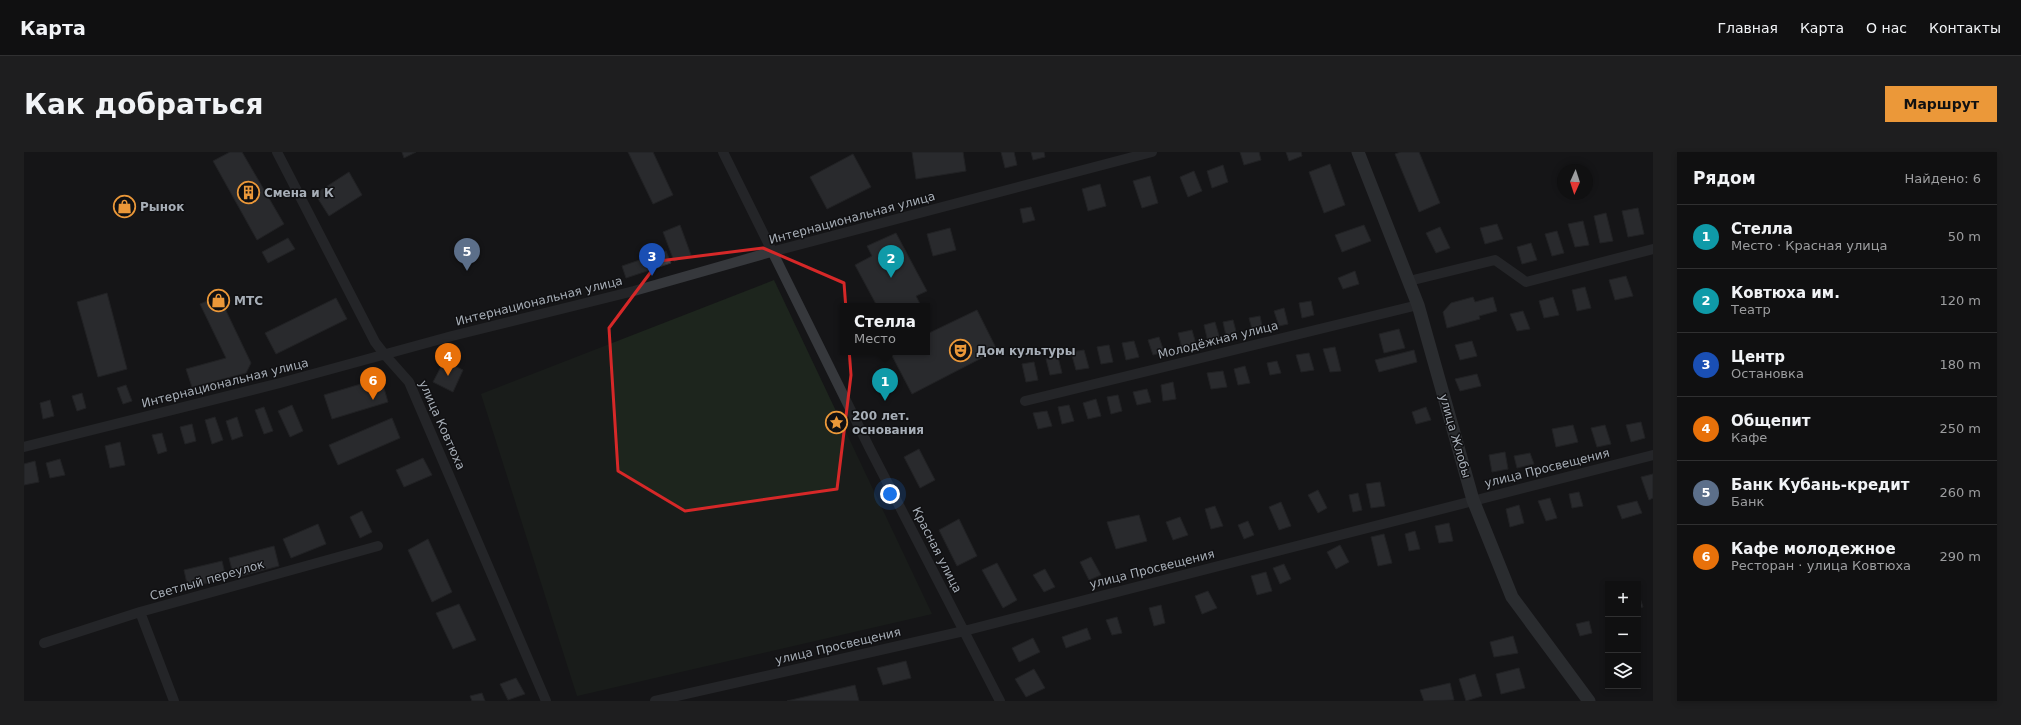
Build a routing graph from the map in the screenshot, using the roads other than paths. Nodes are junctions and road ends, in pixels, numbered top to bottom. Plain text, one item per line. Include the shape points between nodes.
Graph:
1 (277, 152) edge
2 (723, 152) edge
3 (1152, 152) edge
4 (1358, 152) edge
5 (1653, 249) edge
6 (771, 252) junction
7 (1409, 280) junction
8 (1418, 305) junction
9 (384, 355) junction
10 (1025, 401) dead end
11 (24, 447) edge
12 (1653, 455) edge
13 (1473, 500) junction
14 (378, 546) dead end
15 (140, 612) junction
16 (964, 631) junction
17 (44, 643) dead end
18 (174, 701) edge
19 (546, 701) edge
20 (655, 701) edge
21 (1000, 701) edge
22 (1589, 701) edge

1 - 9 street, улица Ковтюха
2 - 6 street, Красная улица
3 - 6 street, Интернациональная улица
4 - 7 street, улица Жлобы
5 - 7 street via 1526,282 1495,260
6 - 9 street, Интернациональная улица via 634,291
6 - 16 street, Красная улица
7 - 8 street, улица Жлобы
8 - 10 street, Молодёжная улица
8 - 13 street, улица Жлобы
9 - 11 street, Интернациональная улица
9 - 19 street, улица Ковтюха via 409,382
12 - 13 street, улица Просвещения
13 - 16 street, улица Просвещения
13 - 22 street, улица Жлобы via 1512,597
14 - 15 street, Светлый переулок
15 - 17 street, Светлый переулок
15 - 18 street
16 - 20 street, улица Просвещения
16 - 21 street, Красная улица

